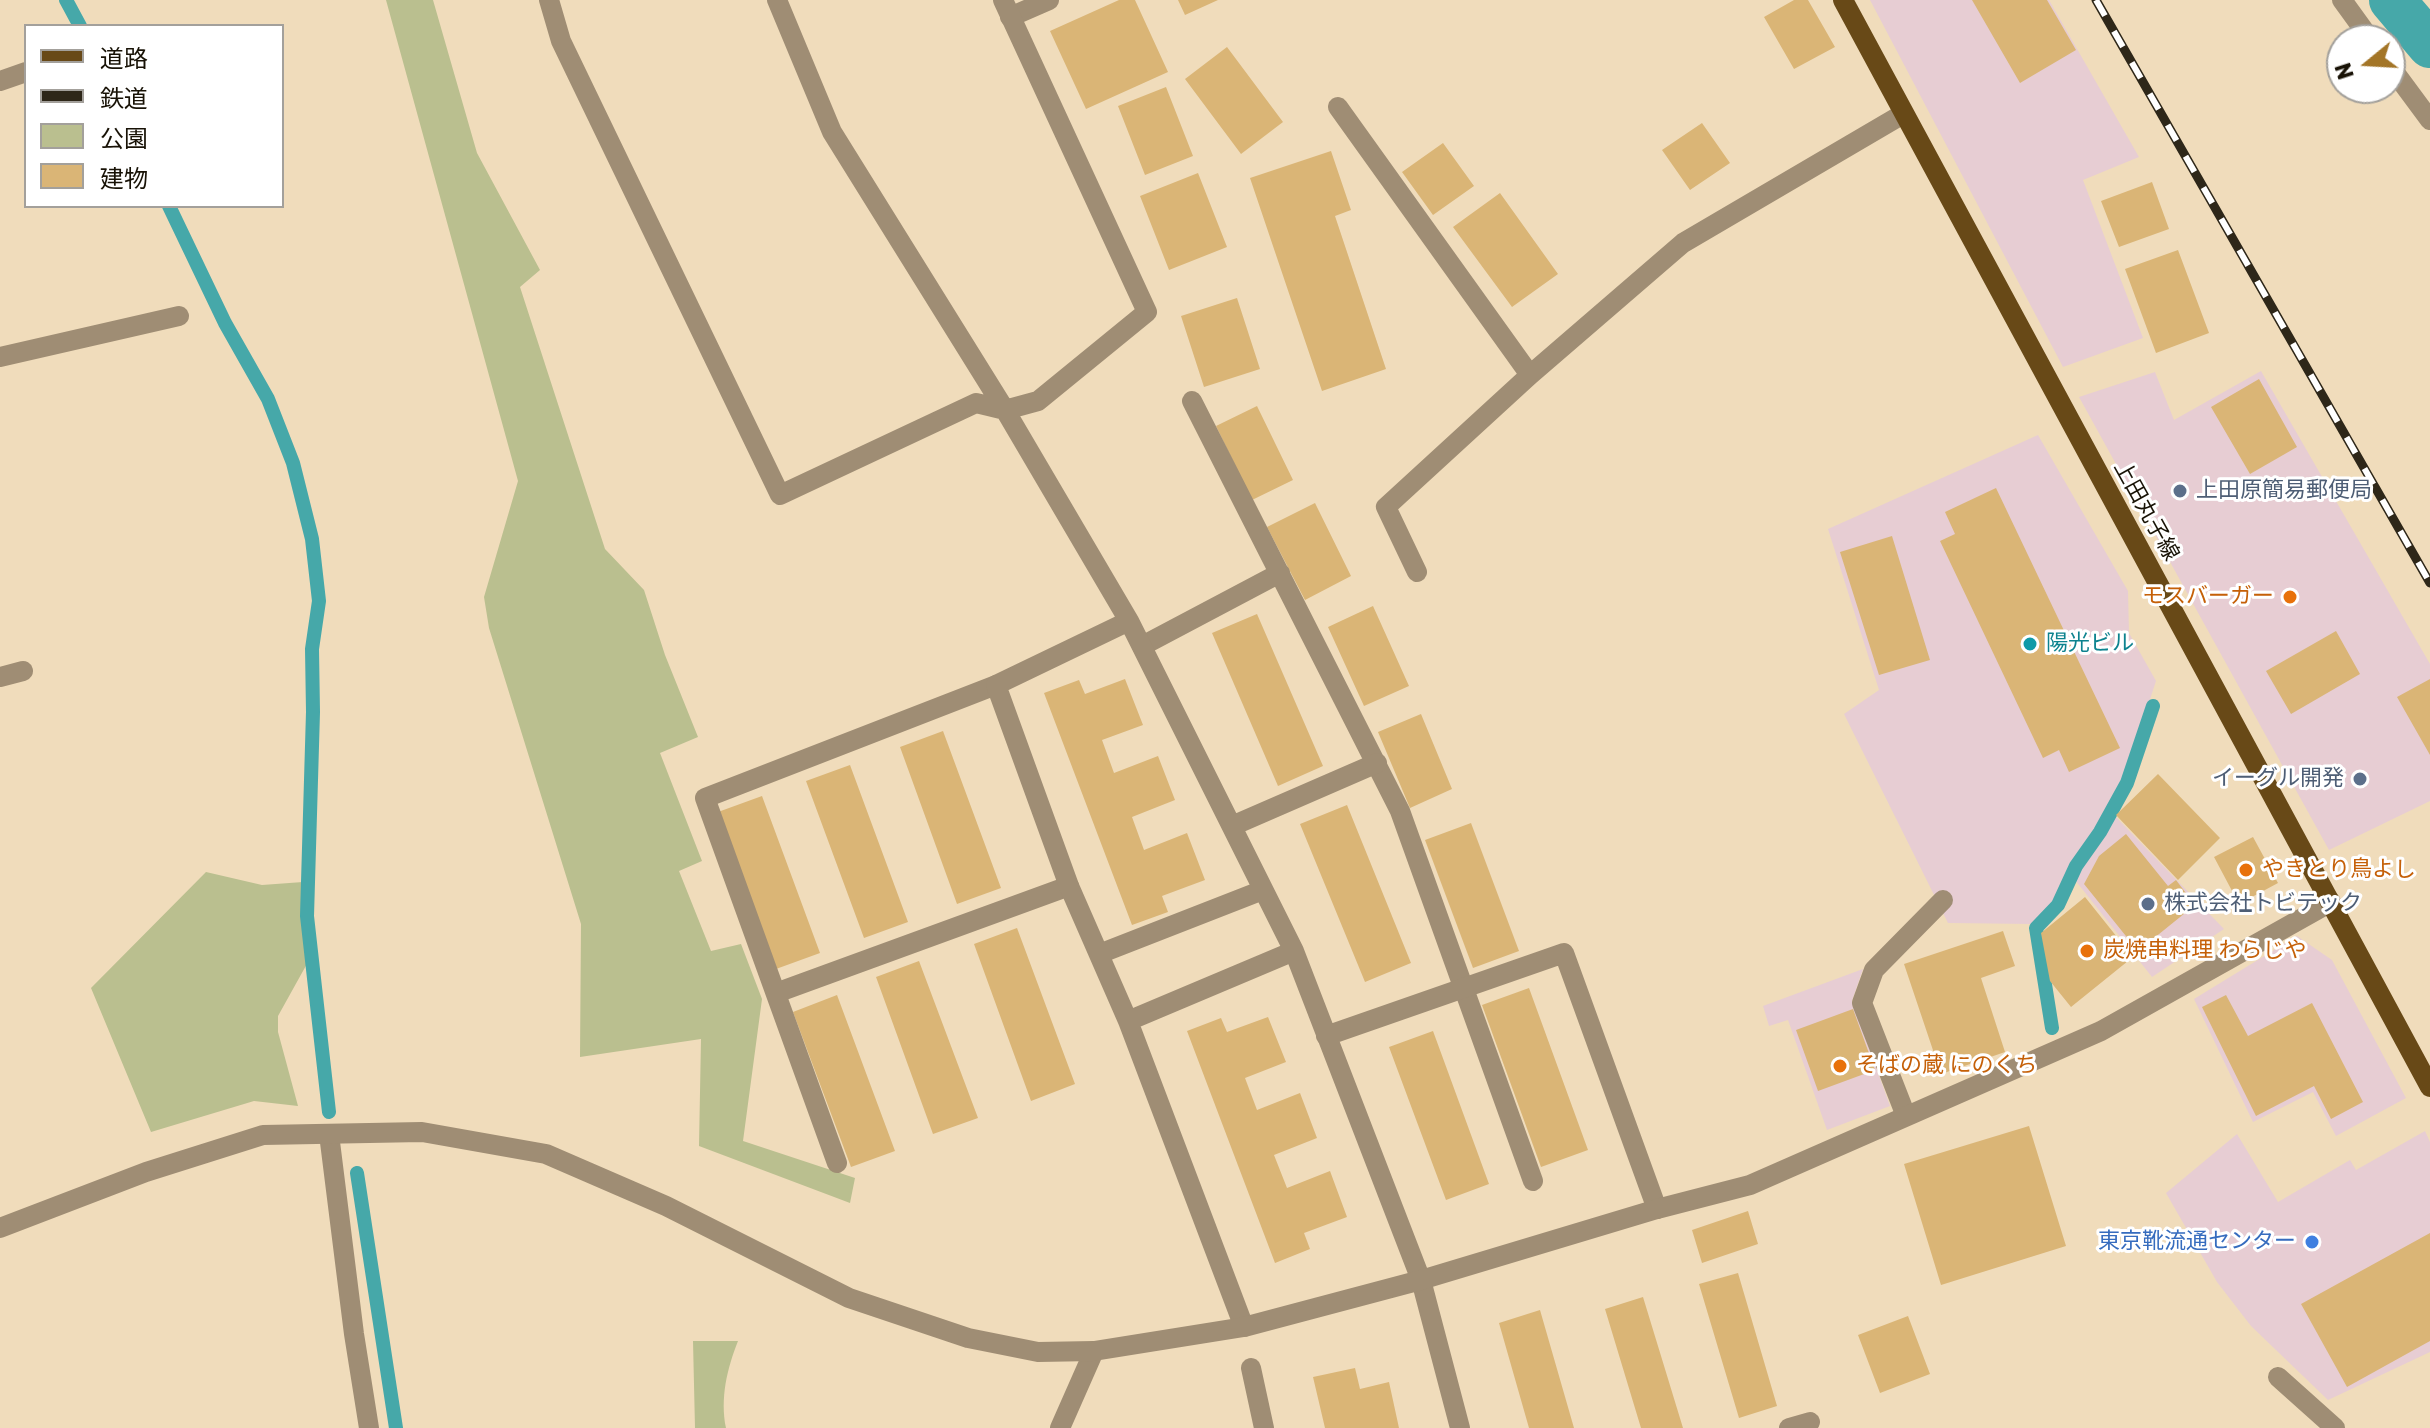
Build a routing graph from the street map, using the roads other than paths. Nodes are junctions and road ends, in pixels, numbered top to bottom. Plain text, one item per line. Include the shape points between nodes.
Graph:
1 (549, 0) edge
2 (777, 0) edge
3 (1049, 0) edge
4 (1843, 0) edge
5 (2342, 0) edge
6 (1007, 9) edge
7 (2359, 24) edge
8 (24, 73) edge
9 (0, 81) edge
10 (2406, 88) edge
11 (1338, 107) dead end
12 (1903, 114) junction
13 (2430, 120) edge
14 (179, 316) dead end
15 (0, 357) edge
16 (1530, 375) junction
17 (1192, 401) dead end
18 (1005, 410) junction
19 (1417, 572) dead end
20 (1280, 573) junction
21 (1129, 621) junction
22 (1142, 646) junction
23 (23, 671) dead end
24 (0, 677) edge
25 (996, 685) junction
26 (1377, 763) junction
27 (1232, 826) junction
28 (1069, 886) junction
29 (1263, 890) junction
30 (1943, 900) dead end
31 (2331, 902) junction
32 (1294, 951) junction
33 (1099, 954) junction
34 (1462, 988) junction
35 (776, 993) junction
36 (1128, 1021) junction
37 (1326, 1036) junction
38 (2430, 1087) edge
39 (1906, 1116) junction
40 (329, 1134) junction
41 (837, 1163) dead end
42 (1533, 1181) dead end
43 (1657, 1209) junction
44 (0, 1228) edge
45 (1421, 1280) junction
46 (1244, 1327) junction
47 (1094, 1351) junction
48 (1251, 1368) dead end
49 (2278, 1377) dead end
50 (1810, 1422) dead end
51 (369, 1428) edge
52 (1060, 1428) edge
53 (1264, 1428) edge
54 (1460, 1428) edge
55 (1789, 1428) edge
56 (2335, 1428) edge

1 - 18 street via 561,41 780,495 976,403
2 - 18 street via 832,132
3 - 6 street
4 - 12 main road, 上田丸子線
5 - 7 street
6 - 18 street via 1147,312 1038,401
8 - 9 street
10 - 13 street
11 - 16 street
12 - 16 street via 1683,243
12 - 31 main road, 上田丸子線
14 - 15 street
16 - 19 street via 1386,507
17 - 20 street
18 - 21 street
20 - 22 street
20 - 26 street
21 - 22 street
21 - 25 street
22 - 27 street
23 - 24 street
25 - 28 street
25 - 35 street via 705,798
26 - 27 street
26 - 34 street via 1400,811
27 - 29 street
28 - 33 street
28 - 35 street
29 - 32 street
29 - 33 street
30 - 39 street via 1874,970 1862,1003
31 - 38 main road, 上田丸子線
31 - 39 street via 2101,1031
32 - 36 street
32 - 37 street
33 - 36 street
34 - 37 street
34 - 42 street
34 - 43 street via 1564,953
35 - 41 street
36 - 46 street
37 - 45 street
39 - 43 street via 1750,1185
40 - 44 street via 263,1135 146,1172
40 - 47 street via 422,1132 546,1154 666,1206 849,1298 968,1338 1038,1352
40 - 51 street
43 - 45 street
45 - 46 street
45 - 54 street
46 - 47 street
47 - 52 street
48 - 53 street
49 - 56 street
50 - 55 street

